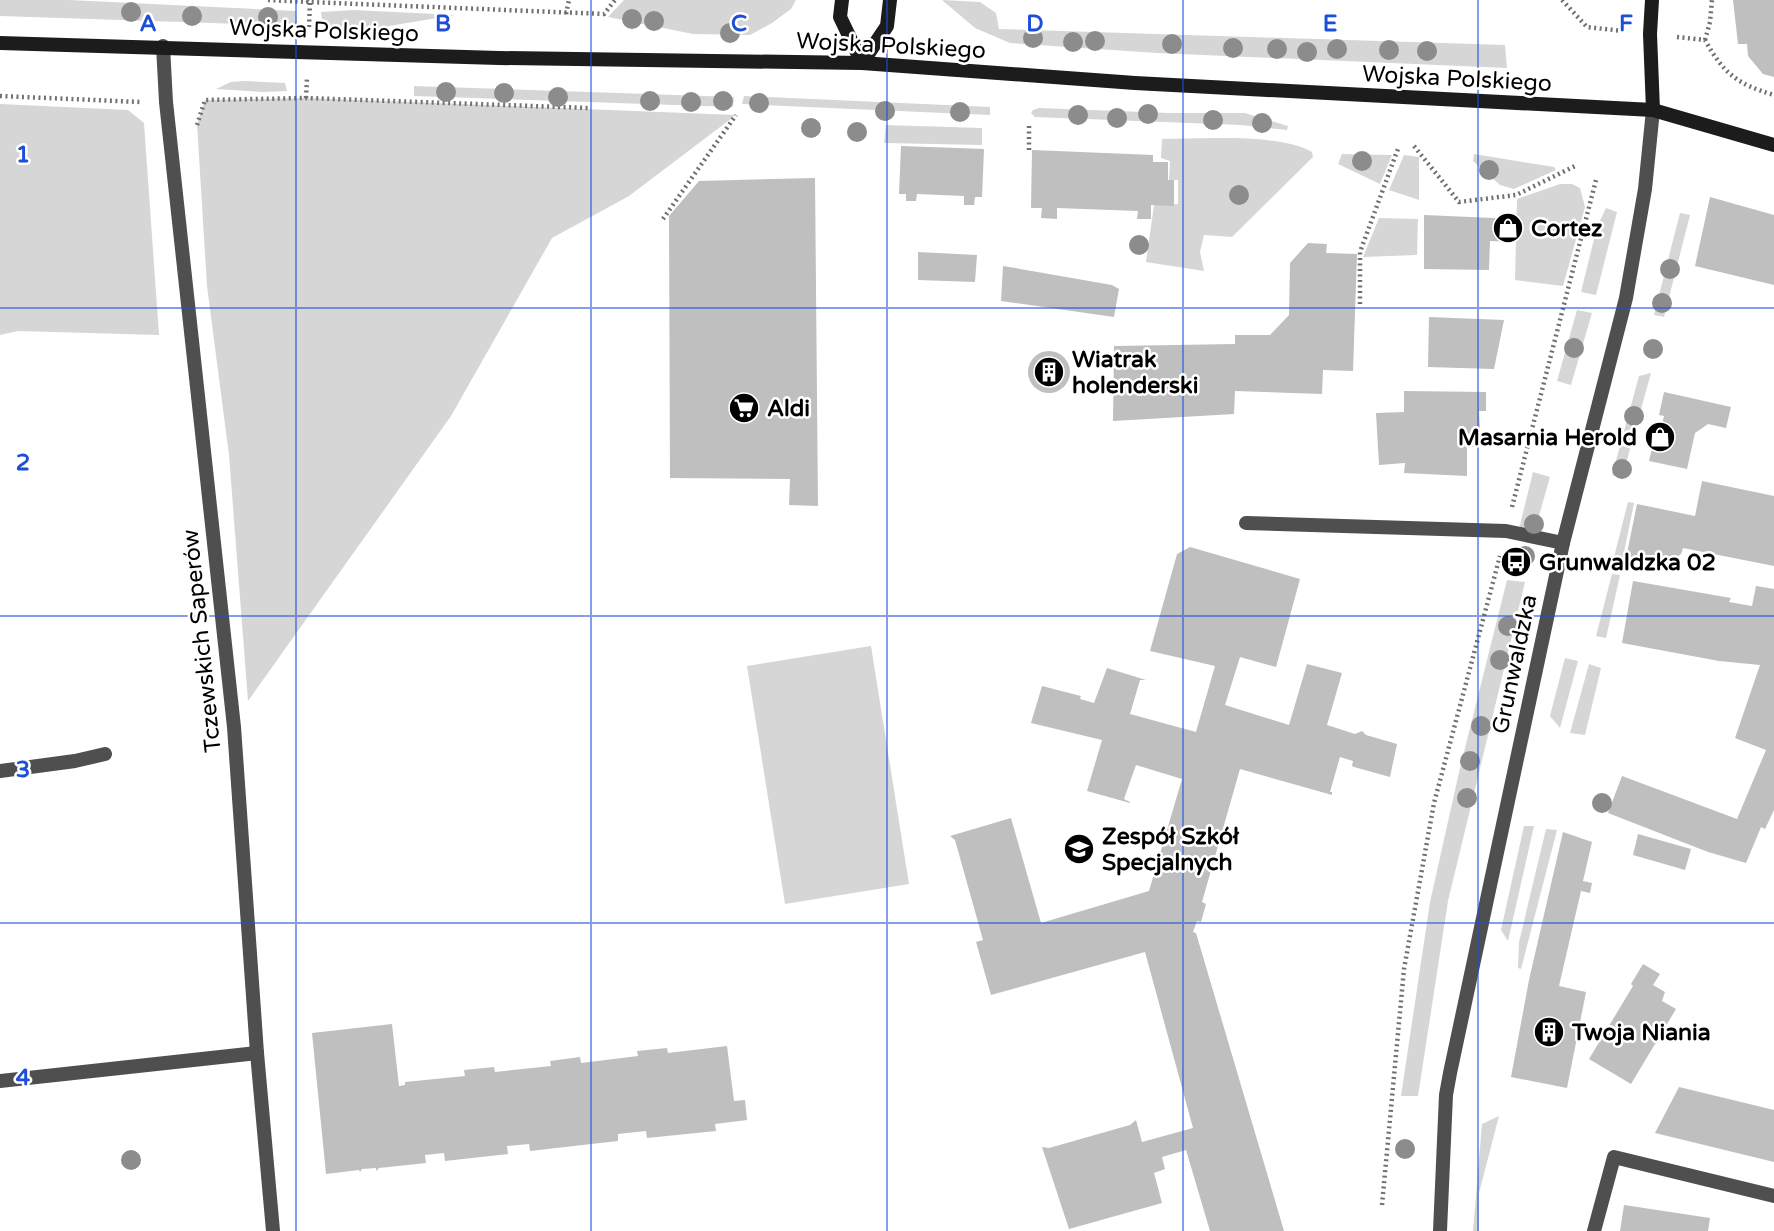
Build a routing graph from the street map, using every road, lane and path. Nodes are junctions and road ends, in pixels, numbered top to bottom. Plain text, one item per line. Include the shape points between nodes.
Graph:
1 (268, 0) edge
2 (323, 0) edge
3 (569, 0) edge
4 (615, 0) edge
5 (842, 0) edge
6 (890, 0) edge
7 (1652, 0) edge
8 (1712, 0) edge
9 (309, 1) edge
10 (566, 14) junction
11 (1705, 40) dead end
12 (0, 43) edge
13 (163, 47) junction
14 (862, 63) junction
15 (0, 96) edge
16 (136, 102) dead end
17 (589, 108) dead end
18 (1653, 110) junction
19 (736, 115) dead end
20 (1030, 123) dead end
21 (197, 137) dead end
22 (1774, 145) edge
23 (1399, 146) dead end
24 (1414, 146) dead end
25 (1028, 150) dead end
26 (1575, 166) dead end
27 (1596, 180) dead end
28 (663, 219) dead end
29 (1360, 304) dead end
30 (1246, 523) dead end
31 (1506, 531) junction
32 (1563, 543) junction
33 (1607, 567) dead end
34 (1623, 570) dead end
35 (105, 754) dead end
36 (0, 771) edge
37 (257, 1053) junction
38 (0, 1081) edge
39 (1774, 1196) edge
40 (1382, 1205) dead end
41 (273, 1231) edge
42 (1440, 1231) edge
43 (1594, 1231) edge

1 - 9 path
2 - 9 path
3 - 10 path
4 - 10 path via 604,15
5 - 14 street via 840,17
6 - 14 street via 887,26
7 - 18 street
8 - 11 path
9 - 10 path
12 - 13 street, Wojska Polskiego
13 - 14 street, Wojska Polskiego via 510,59
13 - 37 street, Tczewskich Saperów via 234,727
14 - 18 street, Wojska Polskiego via 1148,84
15 - 16 path
17 - 21 path via 306,98 205,100
18 - 22 street, Wojska Polskiego
18 - 32 street, Grunwaldzka via 1626,298
19 - 28 path
20 - 25 path
23 - 29 path via 1360,252
24 - 26 path via 1459,202 1516,195
27 - 31 path
30 - 31 street
31 - 32 street
31 - 40 path via 1430,829 1404,969
32 - 42 street, Grunwaldzka via 1446,1095
33 - 34 path
35 - 36 street
37 - 38 street
37 - 41 street, Tczewskich Saperów
39 - 43 street via 1614,1157

